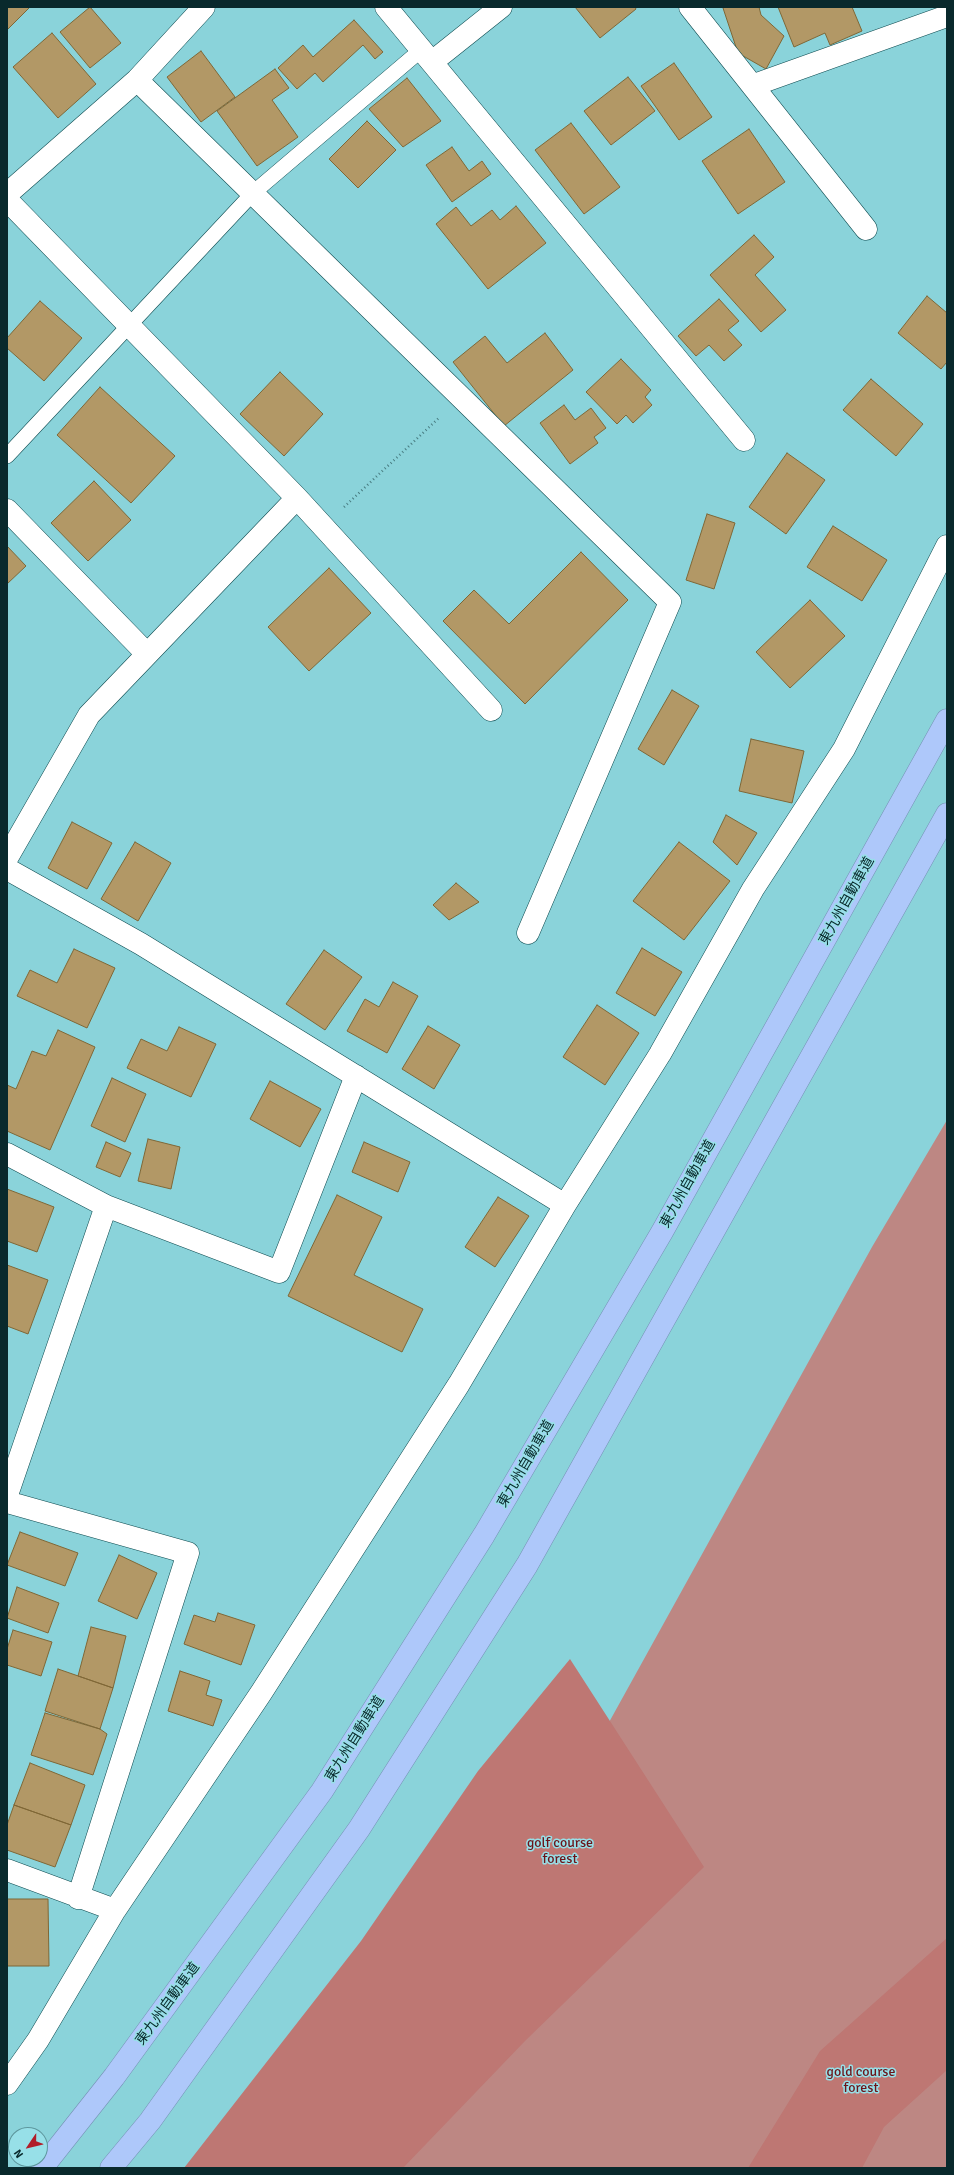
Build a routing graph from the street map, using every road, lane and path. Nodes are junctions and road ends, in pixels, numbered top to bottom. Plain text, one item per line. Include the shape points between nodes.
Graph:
1 (204, 7) edge
2 (386, 7) edge
3 (501, 7) edge
4 (690, 7) edge
5 (947, 16) edge
6 (427, 56) junction
7 (137, 80) junction
8 (754, 85) junction
9 (253, 193) junction
10 (7, 194) edge
11 (7, 200) edge
12 (866, 229) dead end
13 (129, 326) junction
14 (461, 397) junction
15 (744, 440) dead end
16 (7, 456) edge
17 (297, 498) junction
18 (7, 510) edge
19 (324, 526) junction
20 (947, 546) edge
21 (147, 654) junction
22 (491, 710) dead end
23 (947, 720) edge
24 (947, 814) edge
25 (7, 858) edge
26 (7, 869) edge
27 (528, 933) dead end
28 (356, 1076) junction
29 (7, 1154) edge
30 (565, 1205) junction
31 (106, 1206) junction
32 (7, 1495) edge
33 (7, 1502) edge
34 (7, 1870) edge
35 (78, 1898) junction
36 (115, 1910) junction
37 (7, 2084) edge
38 (42, 2168) edge
39 (111, 2168) edge

1 - 7 street
2 - 6 street
3 - 6 street
4 - 8 street
5 - 8 street
6 - 9 lane
6 - 15 street
7 - 9 street
7 - 10 street
8 - 12 street
9 - 13 lane
9 - 14 street
11 - 13 street
13 - 16 lane
13 - 17 street
14 - 19 path
14 - 27 street via 670,602
17 - 19 street
17 - 21 street
18 - 21 street
19 - 22 street
20 - 30 street via 844,749 753,889 660,1054
21 - 25 street via 89,715
23 - 38 highway, 東九州自動車道 via 665,1225 484,1535 322,1791 114,2078
24 - 39 highway via 527,1565 359,1829 150,2121
26 - 28 street via 141,944
28 - 30 street
28 - 31 street via 279,1272
29 - 31 street
30 - 36 street via 459,1384 346,1562
31 - 32 street
33 - 35 street via 188,1553
34 - 35 street
35 - 36 street
36 - 37 street via 38,2040

